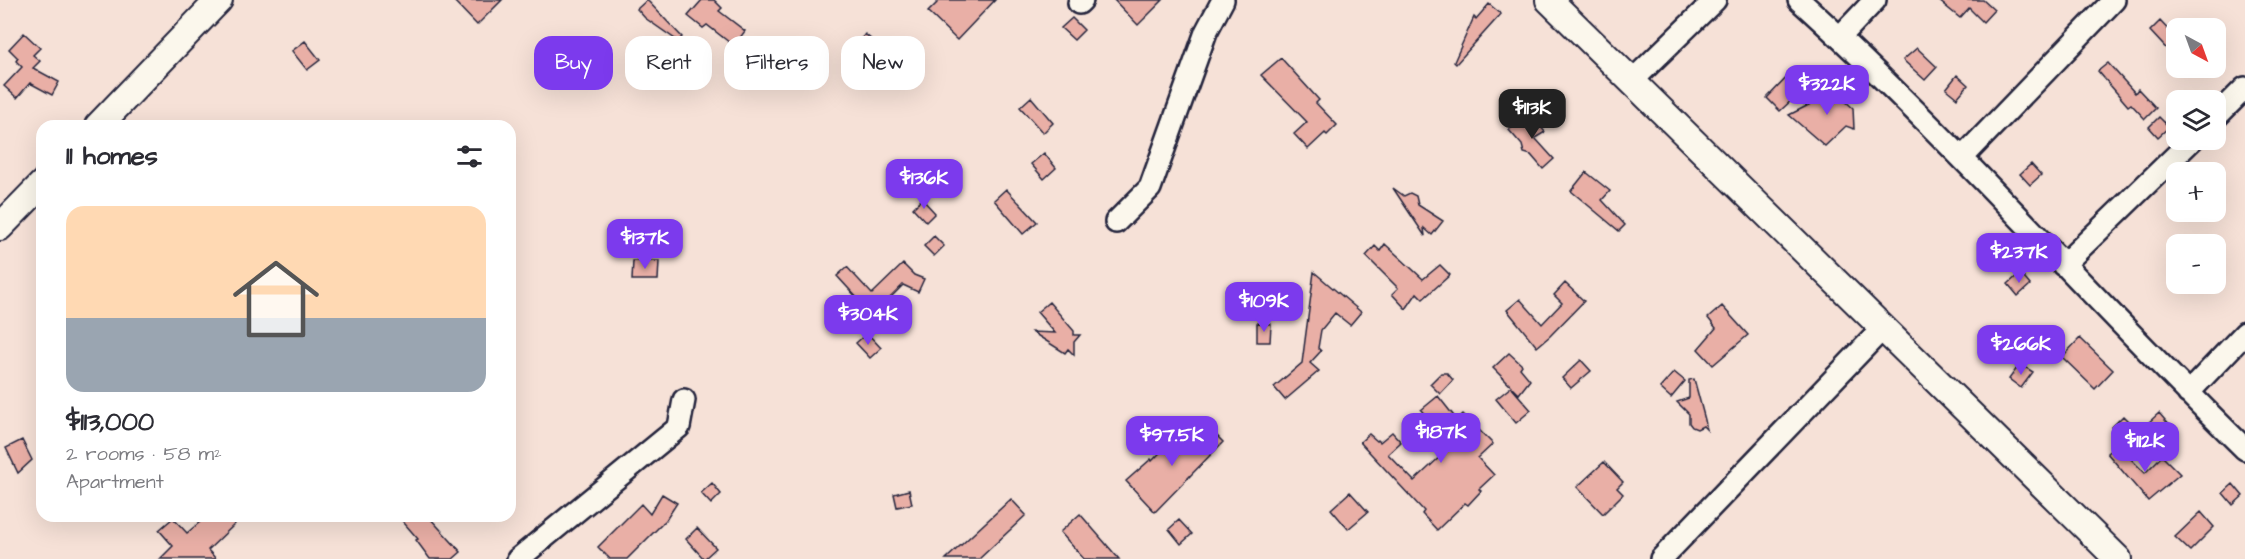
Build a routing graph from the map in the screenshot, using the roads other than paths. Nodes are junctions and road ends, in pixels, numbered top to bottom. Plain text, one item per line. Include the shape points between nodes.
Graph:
1 (219, 0) edge
2 (1223, 0) edge
3 (1550, 0) edge
4 (1715, 0) edge
5 (1799, 0) edge
6 (1875, 0) edge
7 (2114, 0) edge
8 (1840, 37) junction
9 (1632, 81) junction
10 (2245, 88) edge
11 (2226, 107) edge
12 (104, 120) edge
13 (2182, 150) edge
14 (1962, 158) junction
15 (36, 190) edge
16 (1116, 222) dead end
17 (0, 227) edge
18 (2063, 265) junction
19 (1882, 328) junction
20 (2245, 333) edge
21 (2187, 393) junction
22 (684, 400) dead end
23 (2245, 450) edge
24 (518, 559) edge
25 (1661, 559) edge
26 (2118, 559) edge

1 - 12 street
2 - 16 street via 1206,32 1150,188
3 - 9 street
4 - 9 street
5 - 8 street
6 - 8 street
7 - 14 street
8 - 14 street
9 - 19 street
10 - 11 street
13 - 18 street
14 - 18 street
15 - 17 street
18 - 21 street
19 - 25 street
19 - 26 street
20 - 21 street
21 - 23 street
22 - 24 street via 679,427

